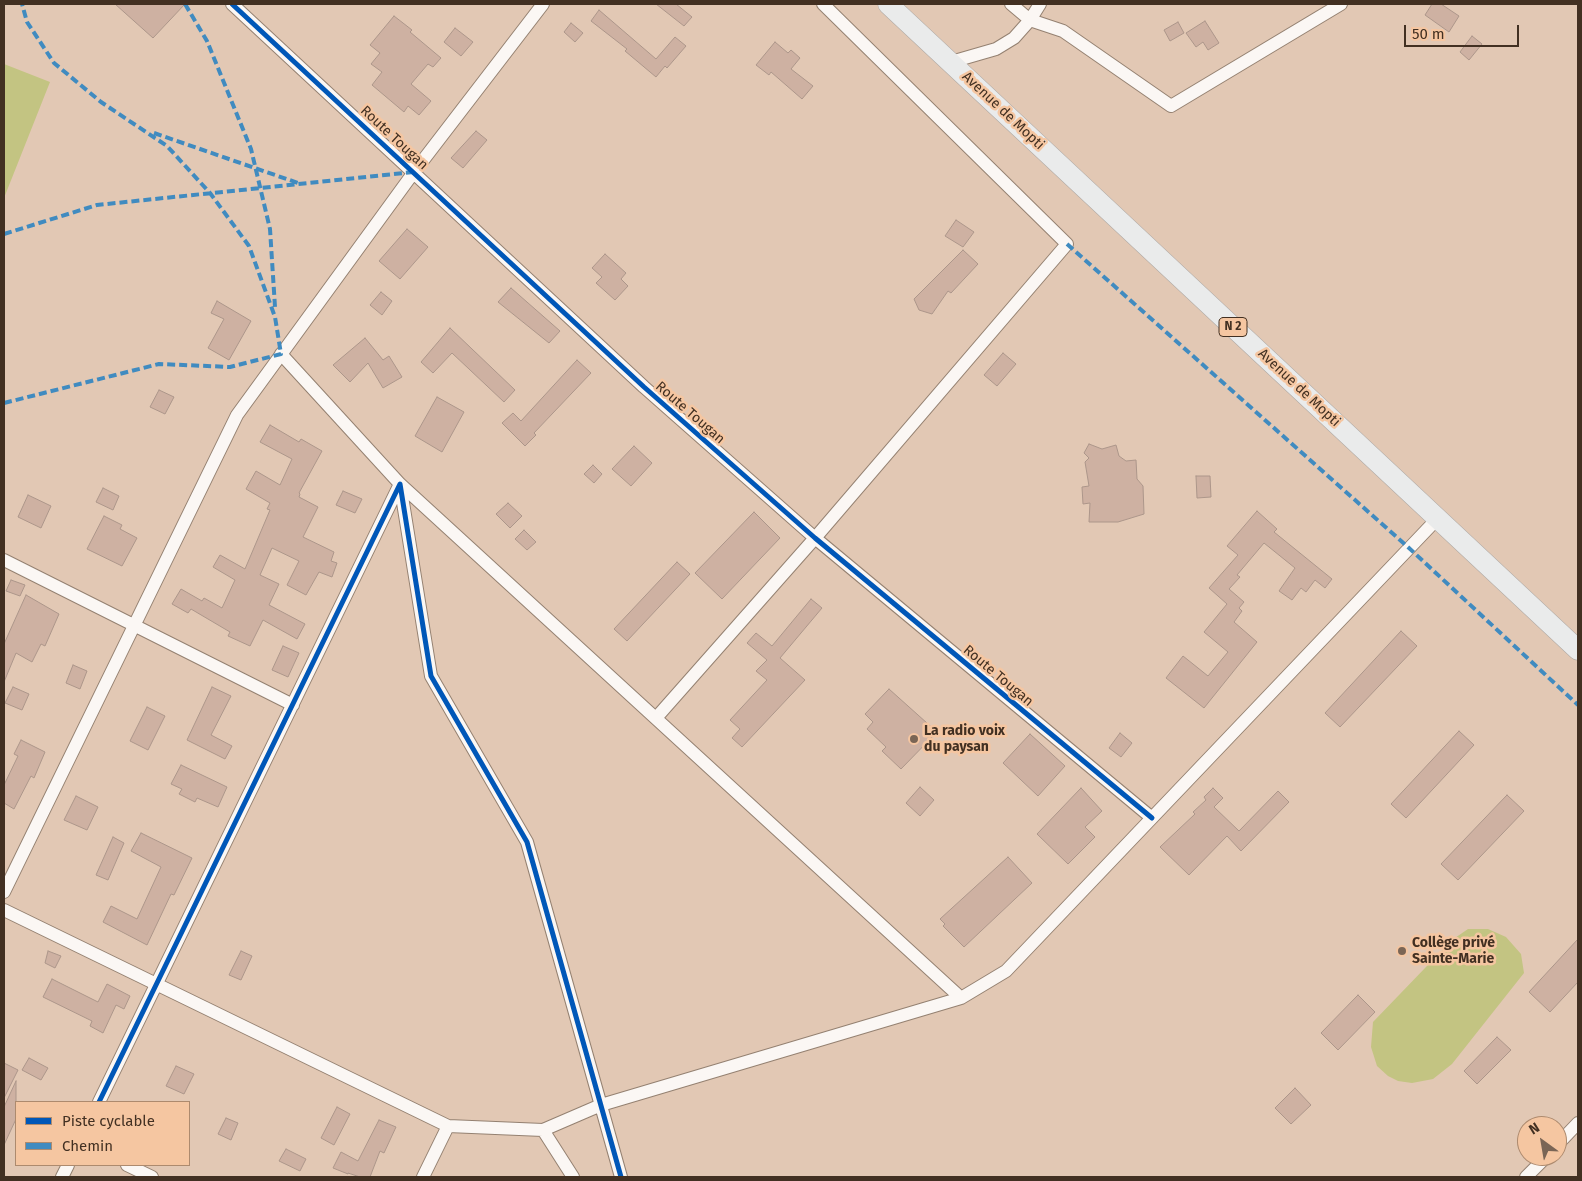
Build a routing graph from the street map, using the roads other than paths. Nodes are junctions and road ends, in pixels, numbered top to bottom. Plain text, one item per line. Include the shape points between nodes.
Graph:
1 (232, 4) edge
2 (542, 4) edge
3 (823, 4) edge
4 (888, 4) edge
5 (1011, 4) edge
6 (1040, 4) edge
7 (1341, 4) edge
8 (1030, 20) junction
9 (951, 62) junction
10 (414, 172) junction
11 (281, 354) junction
12 (400, 484) junction
13 (1438, 518) junction
14 (815, 538) junction
15 (4, 560) edge
16 (134, 625) junction
17 (1578, 650) edge
18 (293, 705) junction
19 (656, 718) junction
20 (1152, 818) junction
21 (4, 892) edge
22 (4, 910) edge
23 (156, 984) junction
24 (961, 998) junction
25 (99, 1101) edge
26 (601, 1105) junction
27 (1578, 1122) edge
28 (448, 1126) junction
29 (543, 1130) junction
30 (1567, 1134) edge
31 (129, 1166) edge
32 (1537, 1166) edge
33 (152, 1177) edge
34 (423, 1177) edge
35 (573, 1177) edge
36 (621, 1177) edge
37 (1526, 1177) edge

1 - 10 street, Route Tougan
2 - 10 street
3 - 14 street via 1067,244
4 - 9 main road, Avenue de Mopti / N 2
5 - 8 street
6 - 8 street
7 - 8 street via 1171,106 1063,31
8 - 9 street via 1014,38 996,49
9 - 13 main road, Avenue de Mopti / N 2
10 - 11 street
10 - 14 street, Route Tougan via 644,387
11 - 12 street
11 - 16 street via 236,415
12 - 18 street
12 - 19 street
12 - 26 street via 431,676 527,842
13 - 17 main road, Avenue de Mopti / N 2
13 - 20 street
14 - 19 street
14 - 20 street, Route Tougan
15 - 16 street
16 - 18 street
16 - 21 street
18 - 23 street
19 - 24 street
20 - 24 street via 1006,971
22 - 23 street
23 - 25 street
23 - 28 street
24 - 26 street
26 - 29 street
26 - 36 street
27 - 30 street
28 - 29 street
28 - 34 street
29 - 35 street
31 - 33 street
32 - 37 street

